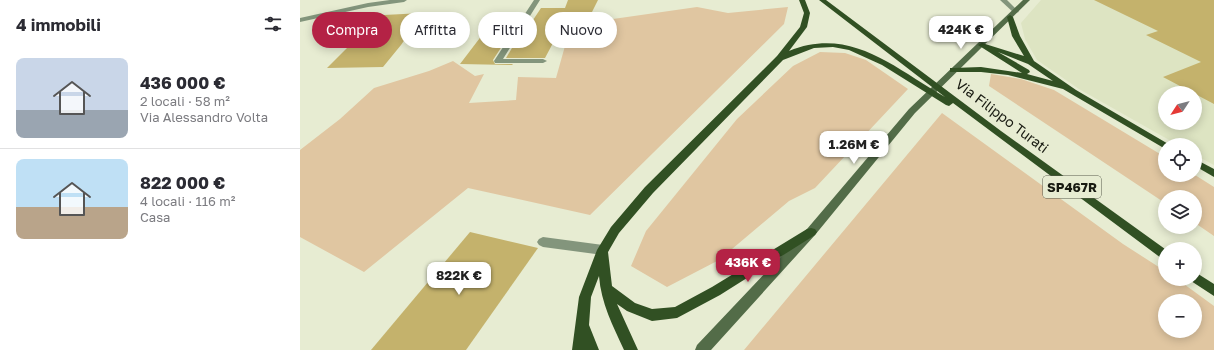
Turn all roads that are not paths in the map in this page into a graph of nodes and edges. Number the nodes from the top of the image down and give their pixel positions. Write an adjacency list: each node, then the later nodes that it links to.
1 (404, 0): 8 (street)
2 (537, 0): 11 (street)
3 (802, 0): 10 (main road)
4 (822, 0): 16 (main road, Via Filippo Turati / SP467R)
5 (1003, 0): 7 (street)
6 (1027, 0): 7 (main road)
7 (1013, 14): 9 (main road); 12 (main road)
8 (300, 20)
9 (982, 45): 12 (main road); 13 (main road); 14 (main road)
10 (780, 58): 16 (main road); 22 (main road)
11 (543, 61)
12 (1031, 62): 15 (main road)
13 (953, 70): 14 (main road); 20 (main road)
14 (1039, 79): 15 (main road)
15 (1073, 92): 17 (main road)
16 (979, 119): 23 (main road, Via Filippo Turati / SP467R)
17 (1158, 141)
18 (1202, 166): 19 (main road)
19 (1214, 173)
20 (811, 232): 25 (main road); 31 (main road)
21 (543, 242): 22 (street)
22 (603, 250): 25 (main road); 27 (main road)
23 (1158, 250)
24 (1202, 282): 26 (main road)
25 (606, 290): 30 (main road)
26 (1214, 291)
27 (583, 325): 28 (main road); 29 (main road)
28 (579, 350)
29 (592, 350)
30 (631, 350)
31 (702, 350)

